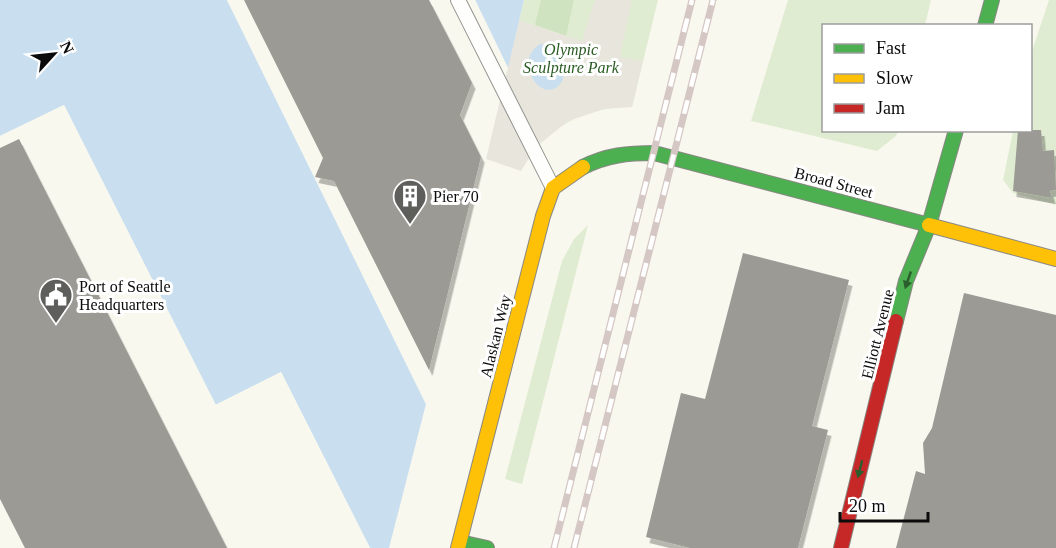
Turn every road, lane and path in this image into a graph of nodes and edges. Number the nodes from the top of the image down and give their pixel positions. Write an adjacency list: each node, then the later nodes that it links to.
1 (458, 0): 5 (lane)
2 (992, 0): 3 (main road)
3 (986, 24)
4 (955, 132): 6 (main road, Elliott Avenue)
5 (553, 188): 6 (main road, Broad Street); 8 (main road, Alaskan Way)
6 (930, 225): 7 (main road, Broad Street); 10 (main road, Elliott Avenue, one-way to 10)
7 (1056, 259)
8 (459, 545): 9 (main road)
9 (487, 548)
10 (841, 548)

